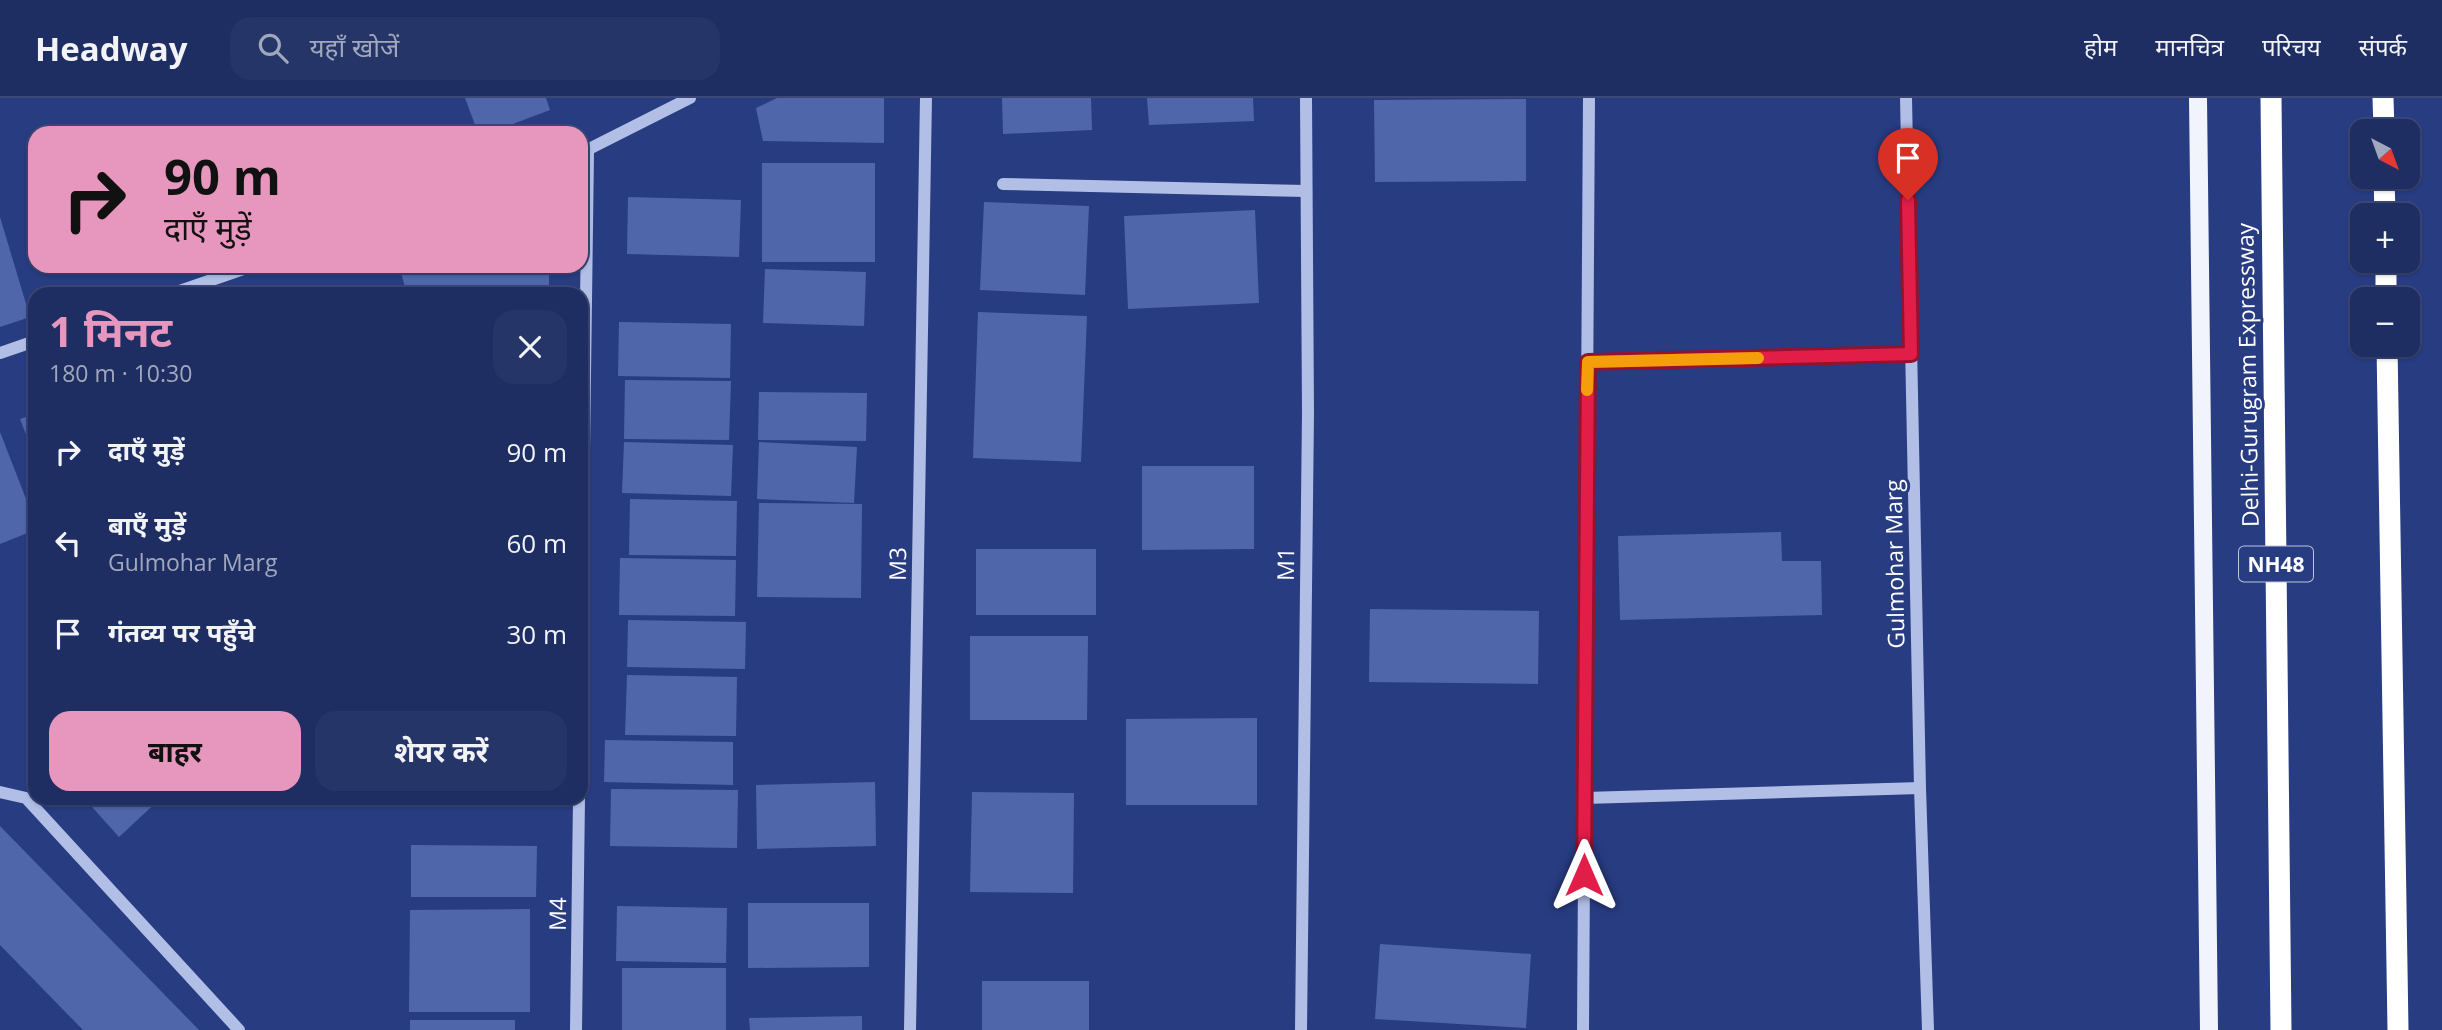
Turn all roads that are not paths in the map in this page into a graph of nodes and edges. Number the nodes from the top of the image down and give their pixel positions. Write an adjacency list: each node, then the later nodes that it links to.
1 (690, 98): 10 (street)
2 (926, 98): 28 (street, M3)
3 (1306, 98): 12 (street, M1)
4 (1589, 98): 19 (street)
5 (1906, 98): 17 (street, Gulmohar Marg)
6 (2198, 98): 32 (main road)
7 (2271, 98): 33 (highway, Delhi-Gurugram Expressway / NH48)
8 (2383, 98): 9 (highway)
9 (2384, 119)
10 (588, 150)
11 (1003, 184): 12 (street)
12 (1306, 191): 29 (street, M1)
13 (232, 273): 14 (street)
14 (191, 287)
15 (28, 343): 16 (street)
16 (0, 352)
17 (1911, 354): 19 (street); 20 (street, Gulmohar Marg)
18 (2387, 357): 34 (highway)
19 (1588, 362): 22 (street)
20 (1920, 788): 22 (street); 31 (street, Gulmohar Marg)
21 (0, 792): 23 (street)
22 (1585, 798): 30 (street)
23 (28, 800)
24 (32, 805): 26 (street)
25 (579, 805): 27 (street, M4)
26 (239, 1030)
27 (576, 1030)
28 (910, 1030)
29 (1301, 1030)
30 (1583, 1030)
31 (1928, 1030)
32 (2209, 1030)
33 (2281, 1030)
34 (2398, 1030)

